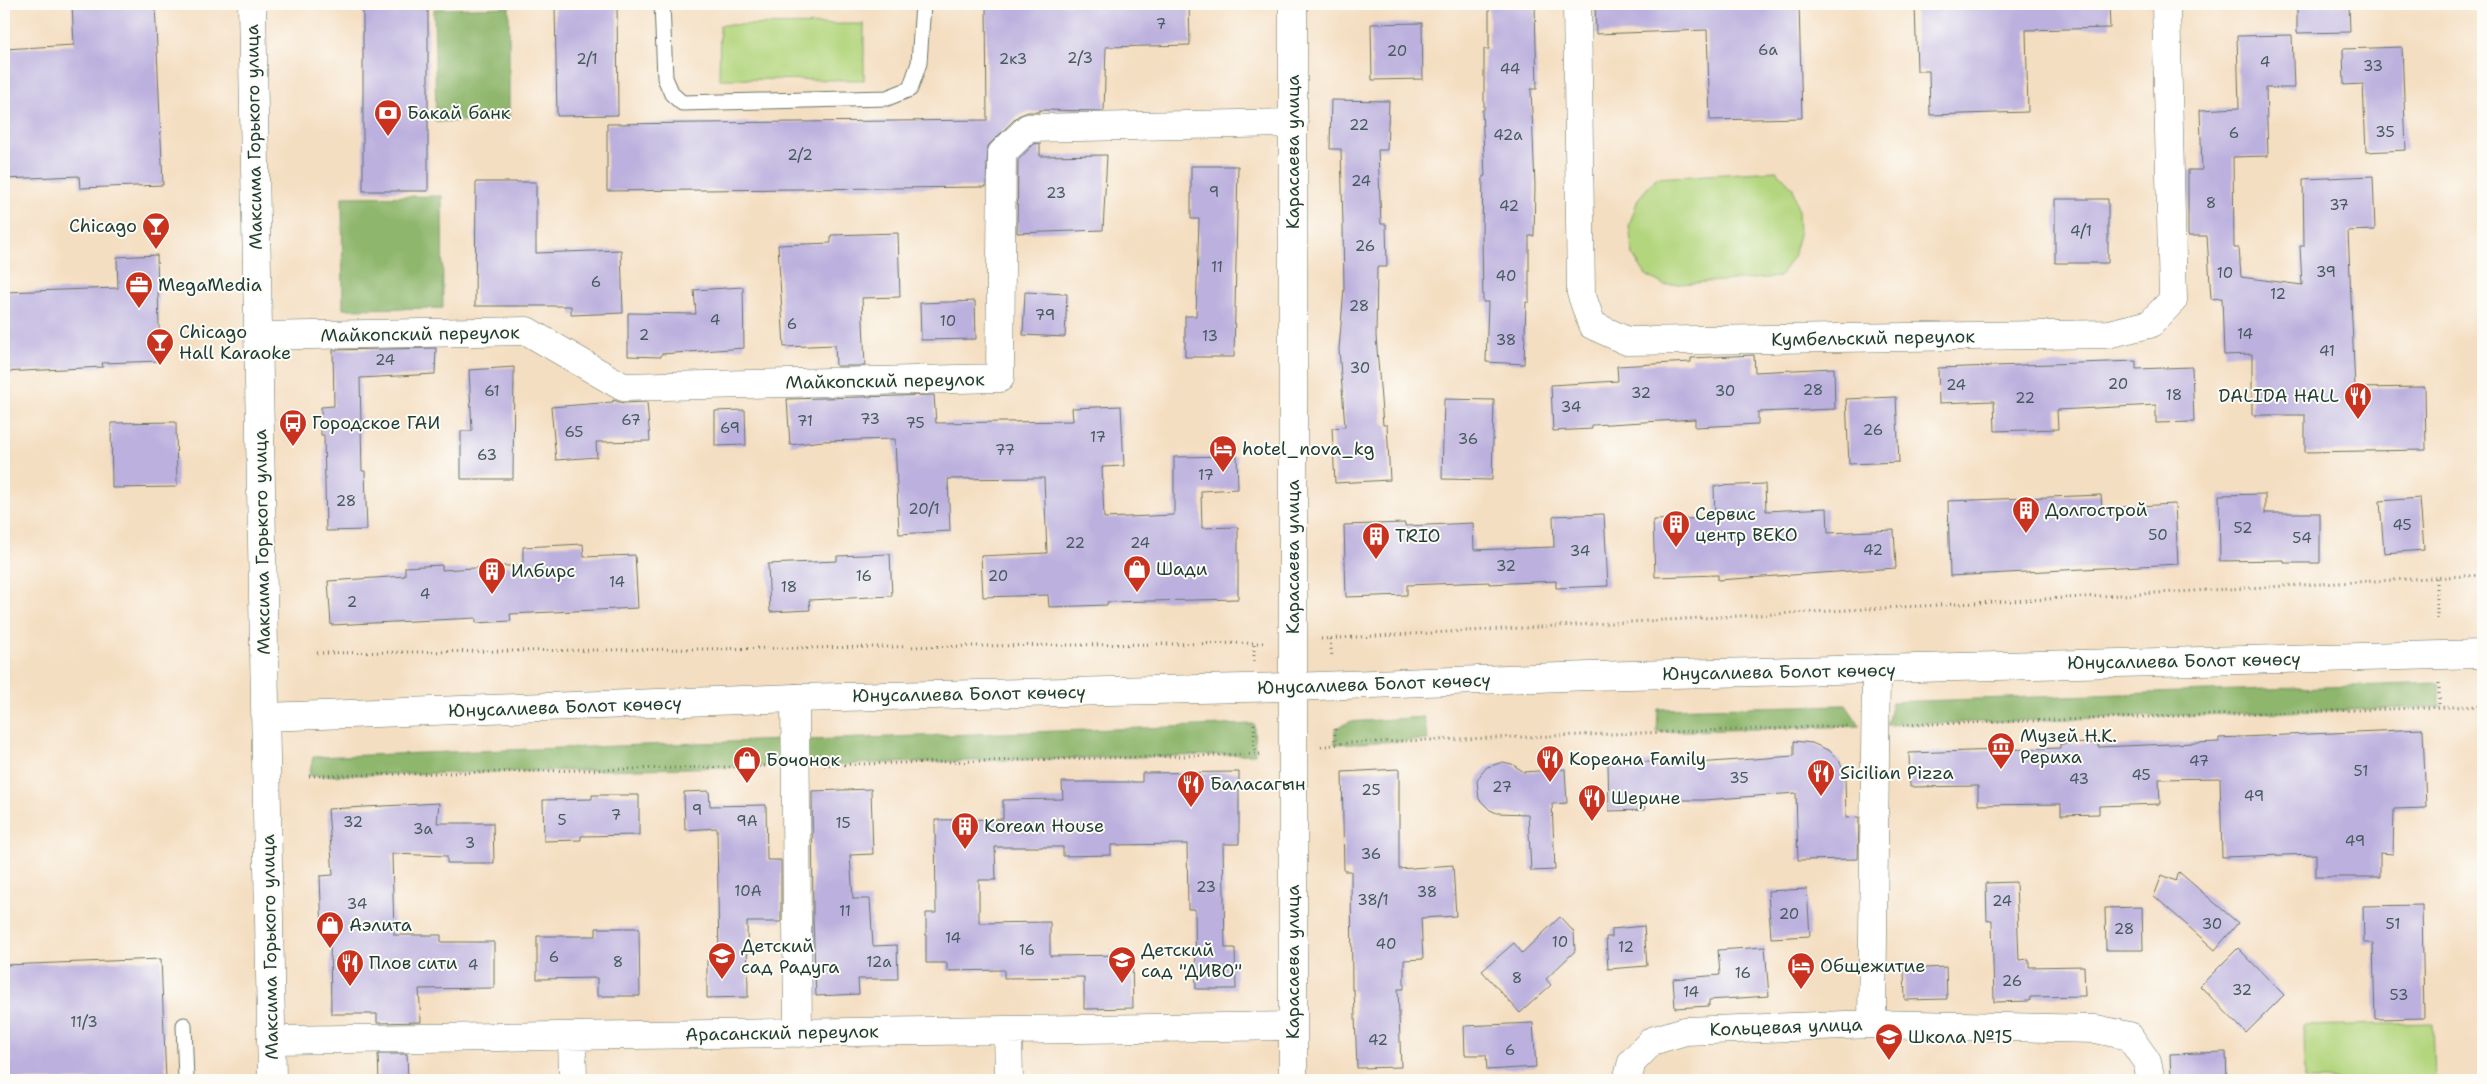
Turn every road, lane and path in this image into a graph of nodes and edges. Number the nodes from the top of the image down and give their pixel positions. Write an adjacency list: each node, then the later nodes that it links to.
1 (252, 4): 8 (street, Максима Горького улица)
2 (662, 4): 3 (lane)
3 (923, 4)
4 (1293, 4): 7 (street, Карасаева улица)
5 (1577, 4): 6 (street, Кумбельский переулок)
6 (2166, 4)
7 (1294, 123): 8 (street, Майкопский переулок); 22 (street, Карасаева улица)
8 (258, 336): 25 (street, Максима Горького улица)
9 (2483, 575): 10 (path)
10 (2437, 578): 11 (path); 12 (path)
11 (2438, 621)
12 (1330, 638): 13 (path); 18 (path)
13 (1314, 639)
14 (1254, 643): 15 (path); 16 (path); 19 (path)
15 (1263, 643)
16 (317, 653)
17 (2483, 654): 20 (street, Юнусалиева Болот көчөсү)
18 (1332, 660)
19 (1254, 662)
20 (1876, 669): 22 (street, Юнусалиева Болот көчөсү); 30 (street)
21 (2438, 683): 24 (path)
22 (1292, 687): 23 (street, Юнусалиева Болот көчөсү); 32 (street, Карасаева улица)
23 (795, 698): 25 (street, Юнусалиева Болот көчөсү); 34 (street)
24 (2481, 706)
25 (265, 717): 36 (street, Максима Горького улица)
26 (1254, 724): 29 (path)
27 (1335, 729): 28 (path)
28 (1336, 744)
29 (1255, 754)
30 (1872, 1024): 42 (street, Кольцевая улица); 43 (street, Кольцевая улица)
31 (184, 1025): 37 (lane)
32 (1293, 1026): 33 (street, Арасанский переулок); 41 (street, Карасаева улица)
33 (1008, 1030): 34 (street, Арасанский переулок); 40 (street)
34 (798, 1033): 35 (street, Арасанский переулок)
35 (572, 1036): 36 (street, Арасанский переулок); 39 (street)
36 (272, 1040): 38 (street, Максима Горького улица)
37 (186, 1080)
38 (272, 1080)
39 (573, 1080)
40 (1008, 1080)
41 (1293, 1080)
42 (1627, 1080)
43 (2151, 1080)

